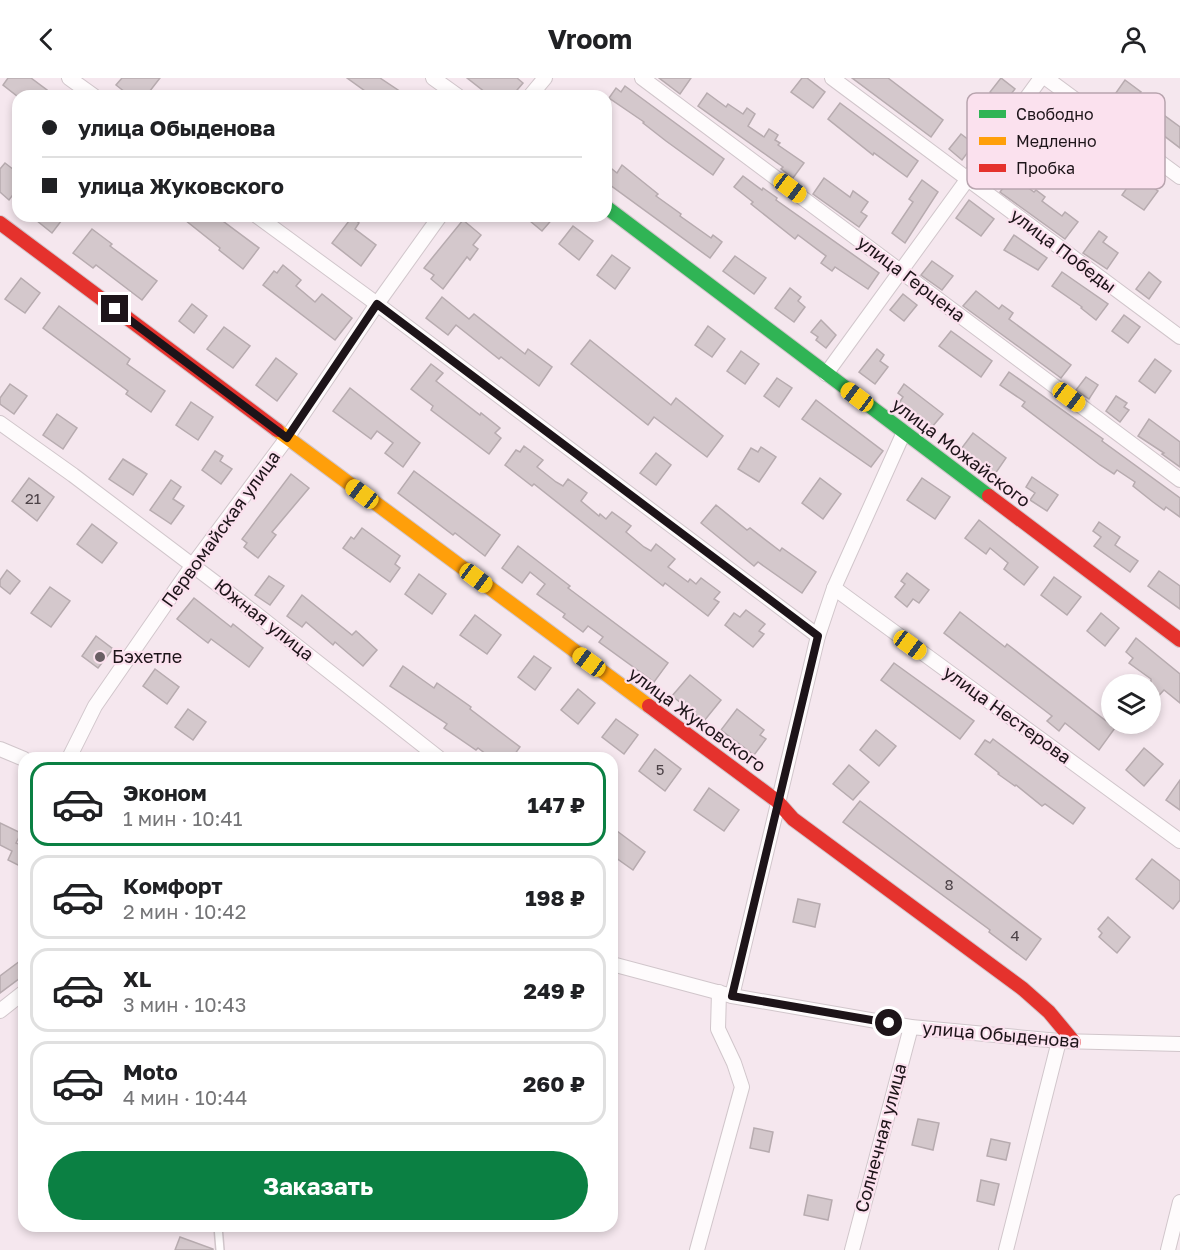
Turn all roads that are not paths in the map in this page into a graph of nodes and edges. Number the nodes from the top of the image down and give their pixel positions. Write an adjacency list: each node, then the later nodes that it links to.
1 (69, 78): 8 (street)
2 (434, 78): 9 (street)
3 (545, 78): 10 (street)
4 (642, 78): 21 (street, улица Герцена)
5 (832, 78): 15 (street, улица Победы)
6 (1041, 78): 11 (street)
7 (1046, 78): 12 (street)
8 (86, 90)
9 (450, 90)
10 (535, 90)
11 (1030, 93)
12 (1066, 93)
13 (1165, 166): 14 (street)
14 (1180, 177)
15 (966, 179): 21 (street)
16 (979, 189): 23 (street, улица Победы)
17 (612, 212): 24 (street, улица Можайского)
18 (265, 222): 22 (street)
19 (436, 222): 22 (street, Первомайская улица)
20 (0, 223): 27 (street, улица Жуковского)
21 (902, 271): 24 (street); 28 (street, улица Герцена)
22 (377, 304): 27 (street, Первомайская улица); 31 (street)
23 (1180, 338)
24 (826, 374): 26 (street, улица Можайского)
25 (0, 423): 29 (street, Южная улица)
26 (904, 432): 30 (street); 32 (street, улица Можайского)
27 (287, 438): 29 (street, Первомайская улица); 37 (street, улица Жуковского)
28 (1180, 480)
29 (192, 566): 34 (street, Первомайская улица); 35 (street, Южная улица)
30 (834, 588): 31 (street); 38 (street, улица Нестерова)
31 (818, 636): 37 (street)
32 (1180, 640)
33 (0, 748): 36 (street)
34 (72, 752)
35 (431, 752)
36 (18, 756)
37 (777, 801): 40 (street); 45 (street, улица Жуковского)
38 (1180, 841)
39 (618, 966): 40 (street, улица Обыденова)
40 (725, 994): 43 (street, улица Обыденова); 50 (street)
41 (18, 997): 42 (street)
42 (0, 1011)
43 (911, 1027): 44 (street, улица Обыденова); 51 (street, Солнечная улица)
44 (1059, 1041): 45 (street, улица Обыденова); 52 (street)
45 (1074, 1042): 46 (street, улица Обыденова)
46 (1180, 1044)
47 (1180, 1202): 53 (street)
48 (218, 1232): 49 (lane)
49 (220, 1250)
50 (697, 1250)
51 (852, 1250)
52 (1006, 1250)
53 (1168, 1250)

